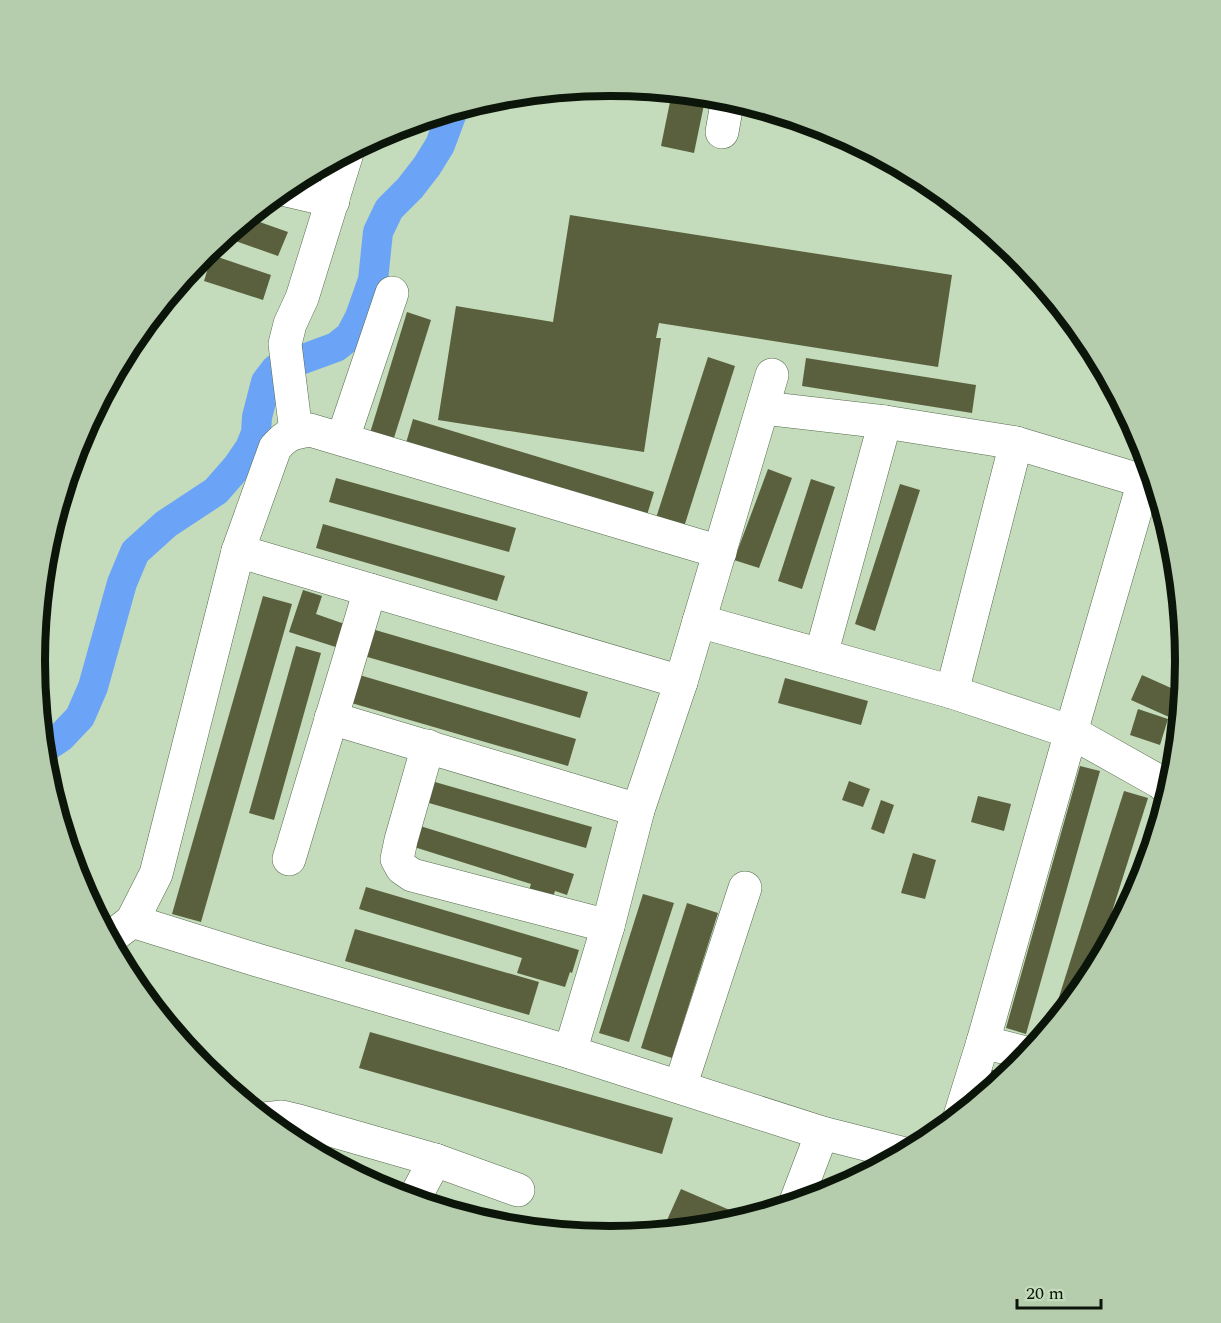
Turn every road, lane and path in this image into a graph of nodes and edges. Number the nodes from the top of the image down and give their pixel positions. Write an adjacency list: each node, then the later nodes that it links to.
1 (726, 108): 2 (street)
2 (722, 132)
3 (343, 163): 5 (street)
4 (295, 192): 5 (street)
5 (333, 201): 10 (street)
6 (392, 293): 11 (street)
7 (772, 375): 8 (street)
8 (763, 408): 9 (street); 16 (street)
9 (885, 422): 12 (street); 19 (street)
10 (296, 432): 11 (street); 15 (street)
11 (343, 438): 16 (street)
12 (1016, 443): 13 (street); 21 (street)
13 (1147, 482)
14 (1148, 488): 23 (street)
15 (238, 551): 17 (street); 30 (street)
16 (720, 552): 18 (street)
17 (370, 590): 20 (street); 22 (street)
18 (699, 621): 19 (street); 20 (street)
19 (821, 655): 21 (street)
20 (681, 682): 26 (street)
21 (952, 692): 23 (street)
22 (331, 718): 24 (street); 27 (street)
23 (1071, 732): 25 (street); 31 (street)
24 (428, 746): 26 (street); 29 (street)
25 (1162, 784)
26 (638, 810): 29 (street)
27 (289, 859)
28 (745, 888): 34 (street)
29 (608, 926): 33 (street)
30 (120, 930): 33 (street)
31 (984, 1042): 32 (street); 35 (street)
32 (1019, 1051)
33 (570, 1052): 34 (street)
34 (681, 1088): 37 (street)
35 (964, 1102)
36 (276, 1118): 39 (street)
37 (822, 1133): 38 (street); 42 (street)
38 (893, 1151)
39 (435, 1160): 40 (street); 41 (street)
40 (518, 1190)
41 (417, 1193)
42 (799, 1195)

